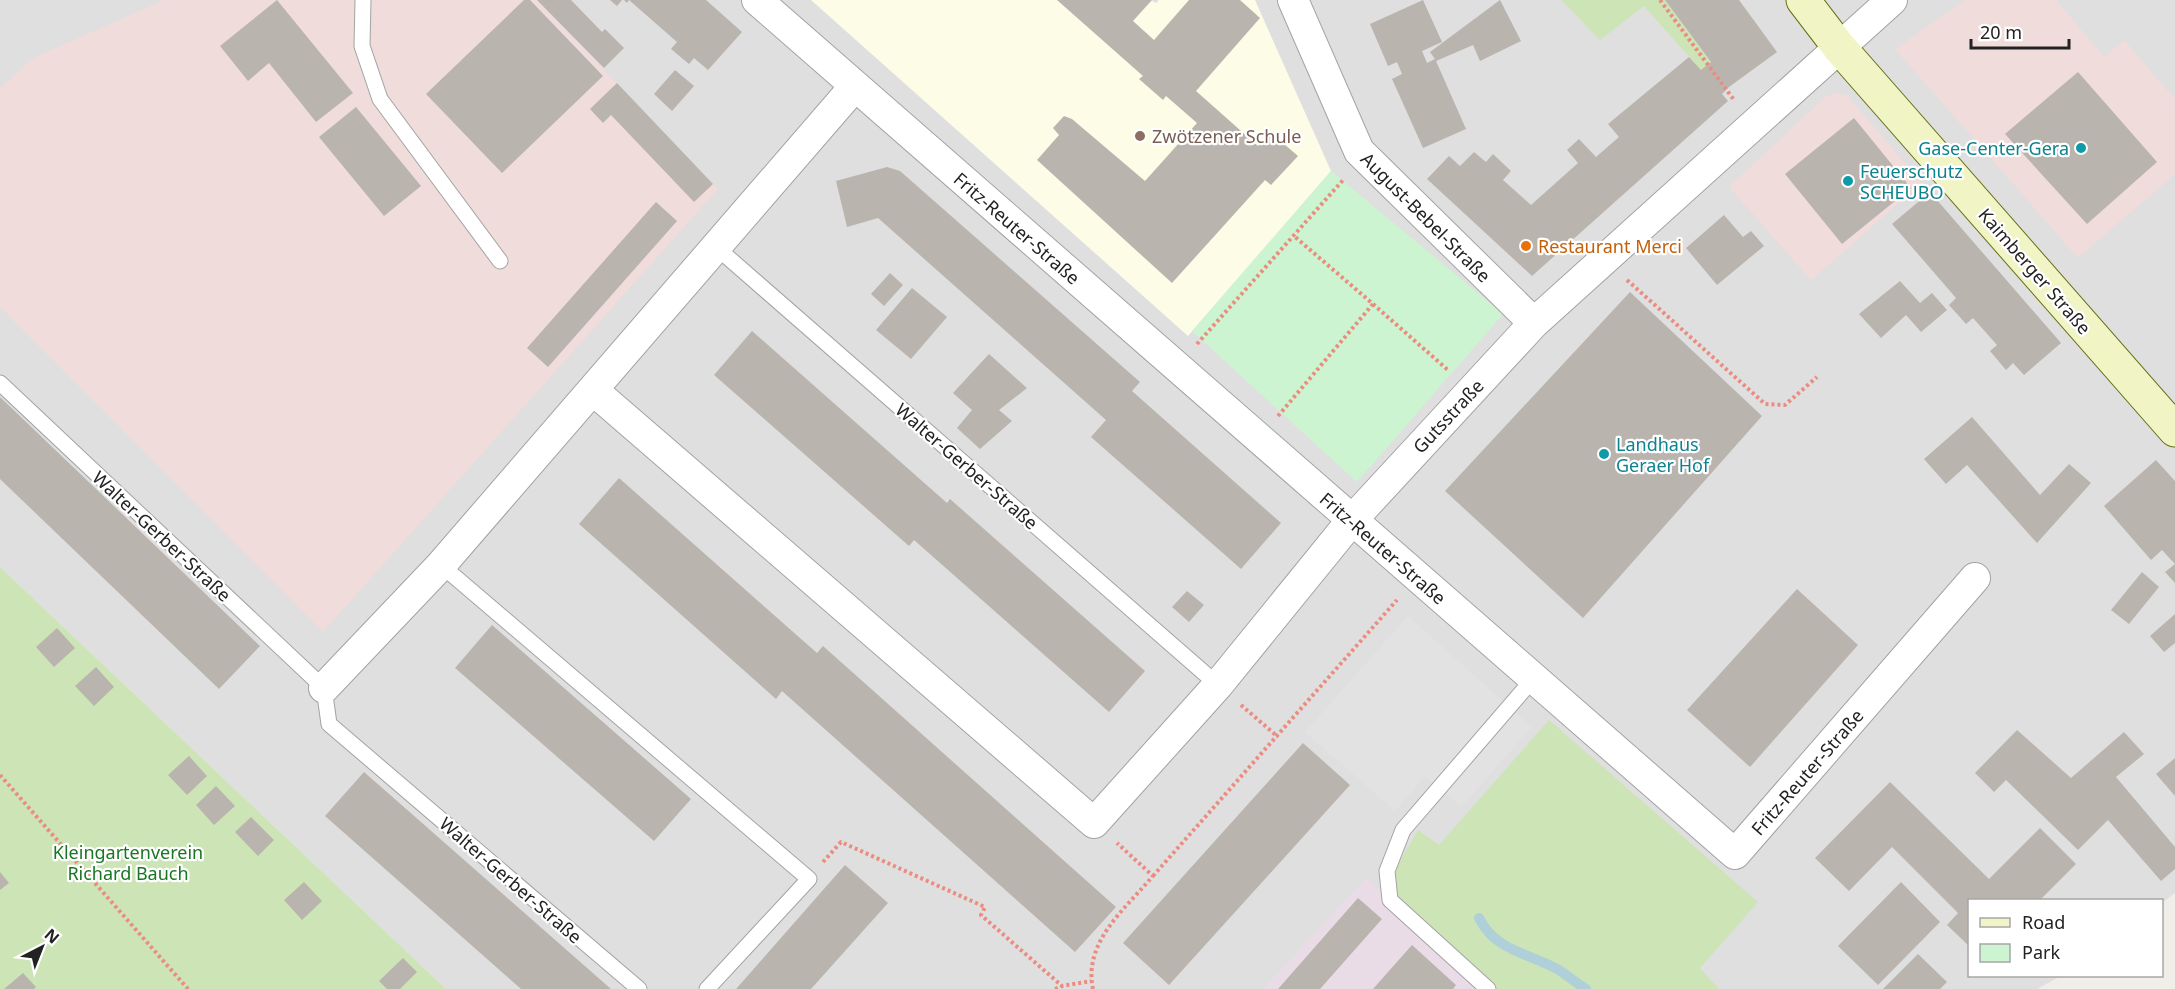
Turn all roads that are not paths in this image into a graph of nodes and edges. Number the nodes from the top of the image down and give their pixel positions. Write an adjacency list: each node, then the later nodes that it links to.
1 (363, 0): 9 (lane)
2 (757, 0): 7 (street, Fritz-Reuter-Straße)
3 (1293, 0): 10 (street, August-Bebel-Straße)
4 (1803, 0): 6 (main road, Kaimberger Straße)
5 (1892, 0): 6 (street, Gutsstraße)
6 (1839, 47): 10 (street, Gutsstraße); 13 (main road, Kaimberger Straße)
7 (855, 86): 8 (street); 14 (street, Fritz-Reuter-Straße)
8 (716, 247): 12 (street); 18 (lane, Walter-Gerber-Straße)
9 (500, 261)
10 (1534, 323): 14 (street, Gutsstraße)
11 (0, 383): 19 (lane, Walter-Gerber-Straße)
12 (594, 391): 15 (street); 18 (street, Gutsstraße)
13 (2175, 430)
14 (1352, 520): 17 (street, Fritz-Reuter-Straße); 18 (street, Gutsstraße)
15 (441, 565): 19 (street); 21 (lane)
16 (1975, 578): 17 (street, Fritz-Reuter-Straße)
17 (1534, 678): 22 (lane)
18 (1218, 685)
19 (324, 688): 20 (lane, Walter-Gerber-Straße)
20 (639, 989)
21 (706, 989)
22 (1488, 989)

